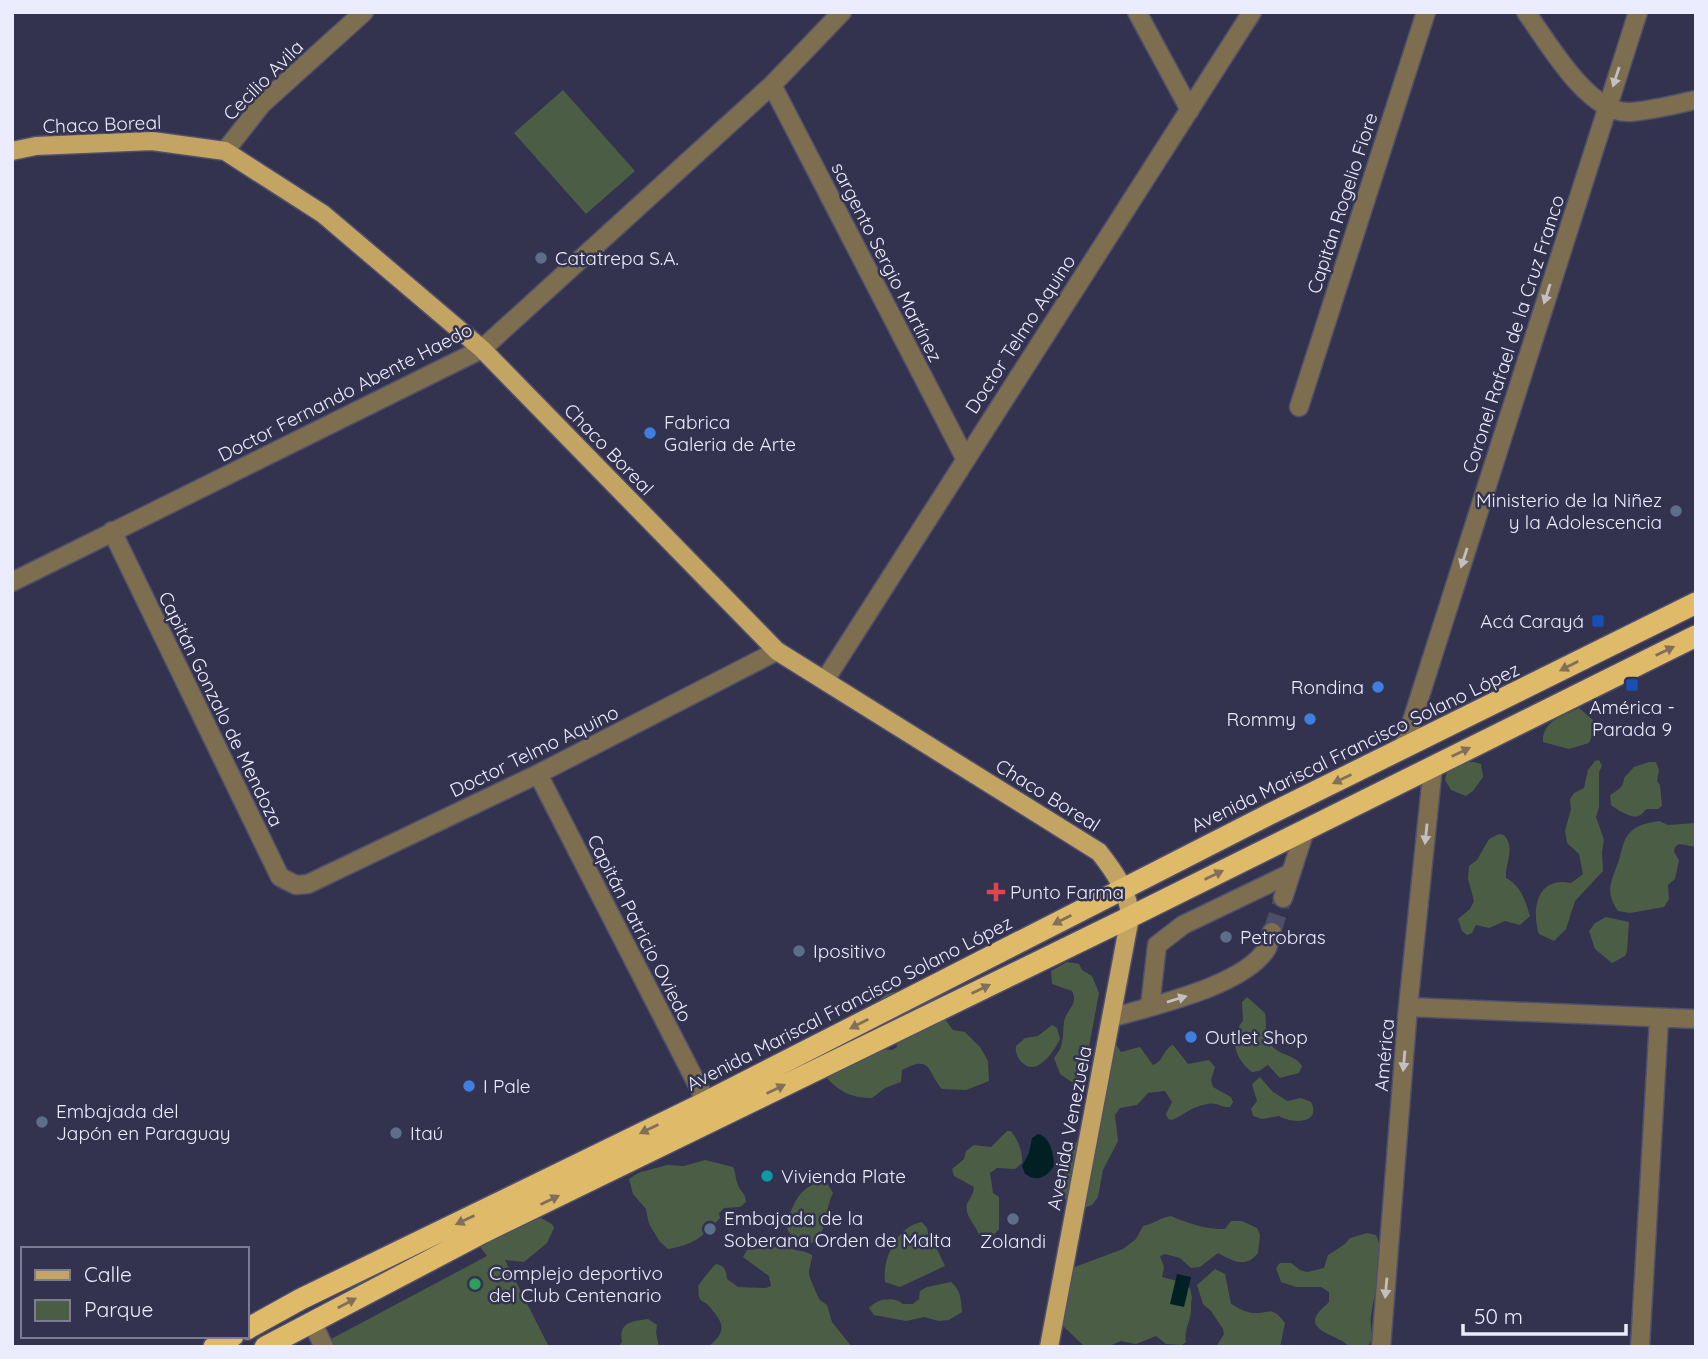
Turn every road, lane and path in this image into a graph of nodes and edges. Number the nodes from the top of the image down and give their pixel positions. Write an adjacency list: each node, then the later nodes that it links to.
1 (364, 12): 13 (street, Cecilio Avila)
2 (842, 12): 8 (street, Doctor Fernando Abente Haedo)
3 (1138, 12): 11 (street)
4 (1252, 12): 11 (street, Doctor Telmo Aquino)
5 (1426, 12): 15 (street, Capitán Rogelio Fiore)
6 (1526, 12): 10 (street)
7 (1638, 12): 10 (street, Coronel Rafael de la Cruz Franco, one-way to 10)
8 (772, 85): 14 (street, Doctor Fernando Abente Haedo); 16 (street, sargento Sergio Martínez)
9 (1696, 100): 10 (street)
10 (1607, 106): 23 (street, Coronel Rafael de la Cruz Franco, one-way to 23)
11 (1190, 110): 16 (street, Doctor Telmo Aquino)
12 (12, 151): 13 (main road, Chaco Boreal)
13 (225, 151): 14 (main road, Chaco Boreal)
14 (482, 349): 17 (street, Doctor Fernando Abente Haedo); 21 (main road, Chaco Boreal)
15 (1299, 407)
16 (965, 458): 22 (street, Doctor Telmo Aquino)
17 (112, 531): 18 (street, Doctor Fernando Abente Haedo); 28 (street, Capitán Gonzalo de Mendoza)
18 (12, 582)
19 (1696, 603): 23 (highway, Avenida Mariscal Francisco Solano López, one-way to 23)
20 (1696, 636): 24 (highway, Avenida Mariscal Francisco Solano López, one-way to 20)
21 (777, 651): 22 (main road, Chaco Boreal); 25 (street, Doctor Telmo Aquino)
22 (825, 680): 31 (main road, Chaco Boreal)
23 (1404, 749): 31 (highway, Avenida Mariscal Francisco Solano López, one-way to 31)
24 (1433, 766): 26 (highway, Avenida Mariscal Francisco Solano López); 35 (street, América, one-way to 35)
25 (538, 774): 28 (street, Doctor Telmo Aquino); 39 (street, Capitán Patricio Oviedo)
26 (1305, 830): 27 (street); 29 (highway, Avenida Mariscal Francisco Solano López, one-way to 26)
27 (1291, 873): 30 (street); 32 (street)
28 (308, 884)
29 (1174, 895): 31 (highway, Avenida Mariscal Francisco Solano López); 32 (street)
30 (1283, 898)
31 (1128, 903): 36 (main road, Avenida Venezuela); 39 (highway, Avenida Mariscal Francisco Solano López)
32 (1183, 925): 34 (street)
33 (1272, 932): 34 (street, one-way to 33)
34 (1150, 1006): 36 (street)
35 (1408, 1007): 37 (street); 47 (street, América, one-way to 47)
36 (1111, 1018): 46 (main road, Avenida Venezuela)
37 (1660, 1019): 38 (street); 48 (street)
38 (1696, 1019)
39 (710, 1110): 40 (highway, Avenida Mariscal Francisco Solano López, one-way to 39); 41 (highway, Avenida Mariscal Francisco Solano López, one-way to 41)
40 (312, 1322): 44 (highway, Avenida Mariscal Francisco Solano López); 45 (street)
41 (248, 1328)
42 (230, 1338): 43 (highway)
43 (214, 1347)
44 (265, 1347)
45 (324, 1347)
46 (1049, 1347)
47 (1381, 1347)
48 (1640, 1347)

